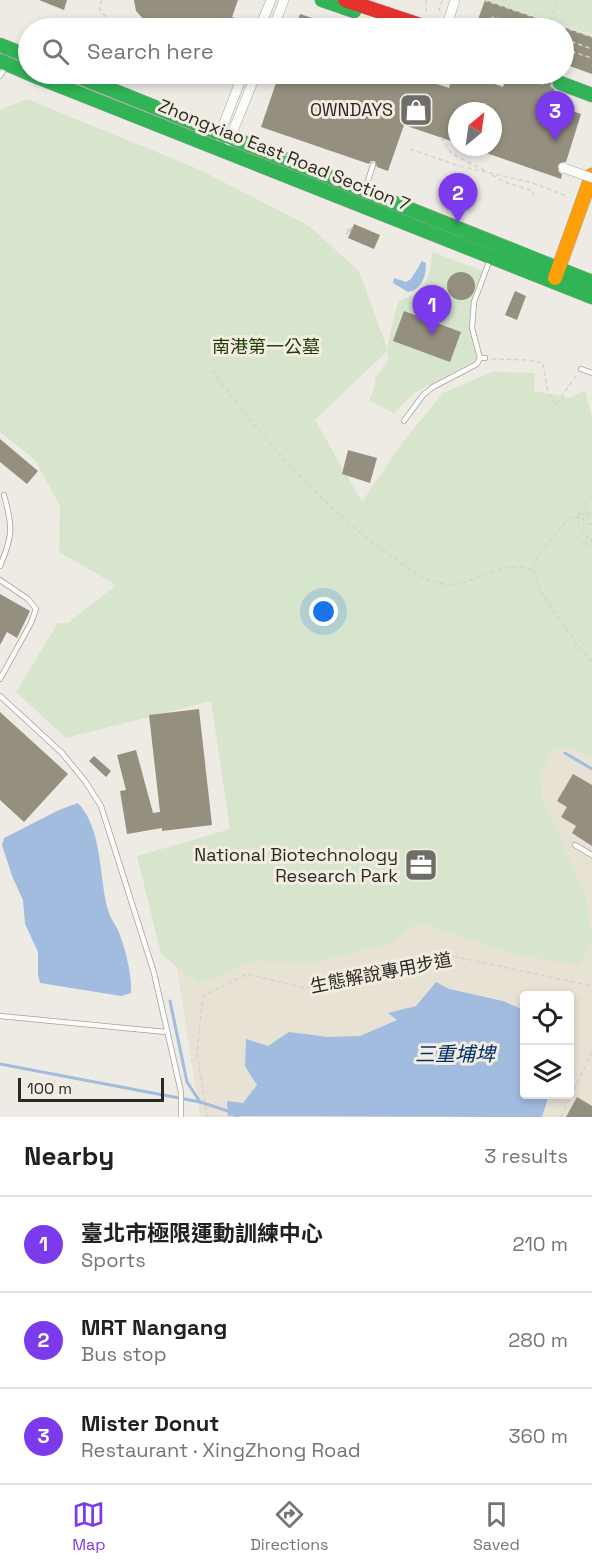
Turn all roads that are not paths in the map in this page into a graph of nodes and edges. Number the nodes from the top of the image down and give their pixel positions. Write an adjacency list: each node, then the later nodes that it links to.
1 (271, 0): 6 (street)
2 (284, 0): 7 (street)
3 (322, 0): 8 (main road)
4 (345, 0): 9 (main road)
5 (455, 0): 10 (street)
6 (264, 18)
7 (277, 18)
8 (374, 18)
9 (413, 18)
10 (449, 18)
11 (6, 47): 12 (lane)
12 (2, 67): 13 (main road, Zhongxiao East Road Section 7)
13 (18, 71)
14 (574, 82): 20 (main road)
15 (56, 84): 23 (main road, Zhongxiao East Road Section 7)
16 (97, 84): 22 (main road, Zhongxiao East Road Section 7)
17 (240, 84): 22 (street)
18 (251, 84): 22 (street)
19 (571, 84): 21 (main road)
20 (592, 86)
21 (592, 95)
22 (225, 135): 23 (street); 27 (main road, Zhongxiao East Road Section 7)
23 (219, 149): 28 (main road, Zhongxiao East Road Section 7)
24 (373, 165): 27 (lane)
25 (564, 168): 26 (street, bridge)
26 (592, 177): 29 (main road)
27 (364, 192): 29 (main road, Zhongxiao East Road Section 7)
28 (490, 256): 29 (main road, Zhongxiao East Road Section 7); 34 (lane)
29 (556, 275): 30 (main road, Zhongxiao East Road Section 7); 31 (main road, Zhongxiao East Road Section 7)
30 (592, 282)
31 (592, 297)
32 (581, 369): 33 (lane)
33 (592, 373)
34 (404, 421)
35 (4, 495): 36 (lane)
36 (0, 566)
37 (0, 580): 38 (lane)
38 (0, 679)
39 (0, 696): 43 (lane)
40 (575, 845): 41 (lane)
41 (592, 855)
42 (0, 1016): 43 (lane)
43 (166, 1032): 44 (lane)
44 (181, 1117)

